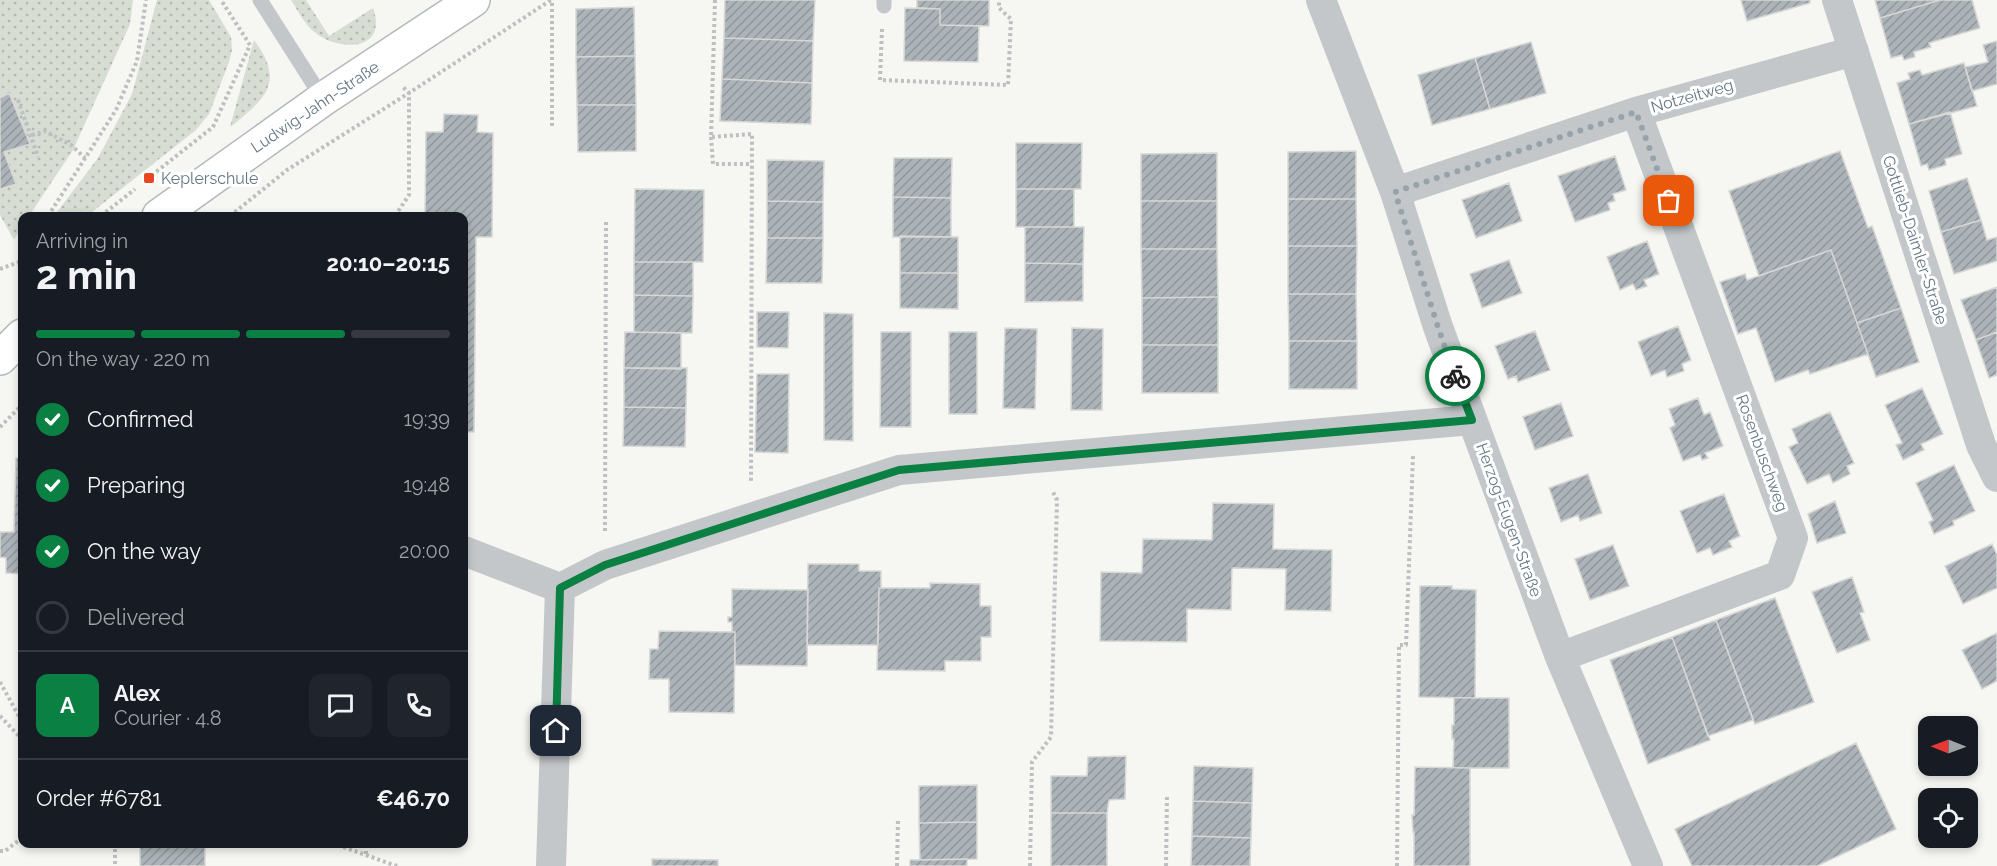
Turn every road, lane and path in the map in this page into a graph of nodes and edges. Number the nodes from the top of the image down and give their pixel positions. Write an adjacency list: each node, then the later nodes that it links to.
1 (146, 0): 21 (path)
2 (221, 0): 25 (path)
3 (260, 0): 14 (lane)
4 (473, 0): 12 (street, Ludwig-Jahn-Straße)
5 (551, 0): 13 (path); 17 (path)
6 (715, 0): 19 (path)
7 (999, 0): 10 (path)
8 (1321, 0): 23 (street, Herzog-Eugen-Straße)
9 (1837, 0): 11 (street, Gottlieb-Daimler-Straße)
10 (884, 3)
11 (1854, 51): 16 (street, Notzeitweg); 39 (street, Gottlieb-Daimler-Straße)
12 (380, 62): 13 (path); 14 (street, Ludwig-Jahn-Straße)
13 (409, 93): 27 (path); 28 (path)
14 (323, 99): 26 (street, Ludwig-Jahn-Straße)
15 (18, 100): 18 (path)
16 (1636, 112): 23 (street, Notzeitweg); 44 (street, Rosenbuschweg)
17 (552, 126)
18 (32, 135): 20 (path); 21 (path)
19 (711, 137): 22 (path); 22 (path)
20 (38, 157)
21 (85, 158): 24 (path)
22 (752, 164): 40 (path)
23 (1395, 192): 35 (street, Herzog-Eugen-Straße)
24 (51, 212)
25 (106, 212)
26 (165, 212)
27 (235, 212)
28 (398, 212)
29 (606, 220): 42 (path)
30 (18, 264): 31 (path)
31 (0, 269)
32 (18, 340): 33 (street)
33 (0, 358)
34 (18, 409): 37 (path)
35 (1472, 420): 36 (street); 44 (street, Herzog-Eugen-Straße)
36 (1414, 425): 38 (street); 63 (path)
37 (0, 427)
38 (1038, 457): 40 (street); 61 (path)
39 (1997, 477)
40 (750, 517): 42 (street)
41 (468, 553): 43 (street)
42 (605, 565): 43 (street)
43 (560, 588): 59 (street)
44 (1560, 657): 64 (street, Herzog-Eugen-Straße)
45 (0, 682): 46 (path)
46 (18, 715)
47 (0, 716): 48 (path)
48 (18, 735)
49 (1167, 795): 62 (path)
50 (898, 818): 60 (path)
51 (18, 841): 55 (path)
52 (115, 848): 57 (path)
53 (347, 848): 56 (path)
54 (366, 848): 56 (path)
55 (0, 851)
56 (366, 854): 58 (path)
57 (116, 866)
58 (397, 866)
59 (551, 866)
60 (897, 866)
61 (1030, 866)
62 (1166, 866)
63 (1397, 866)
64 (1648, 866)

